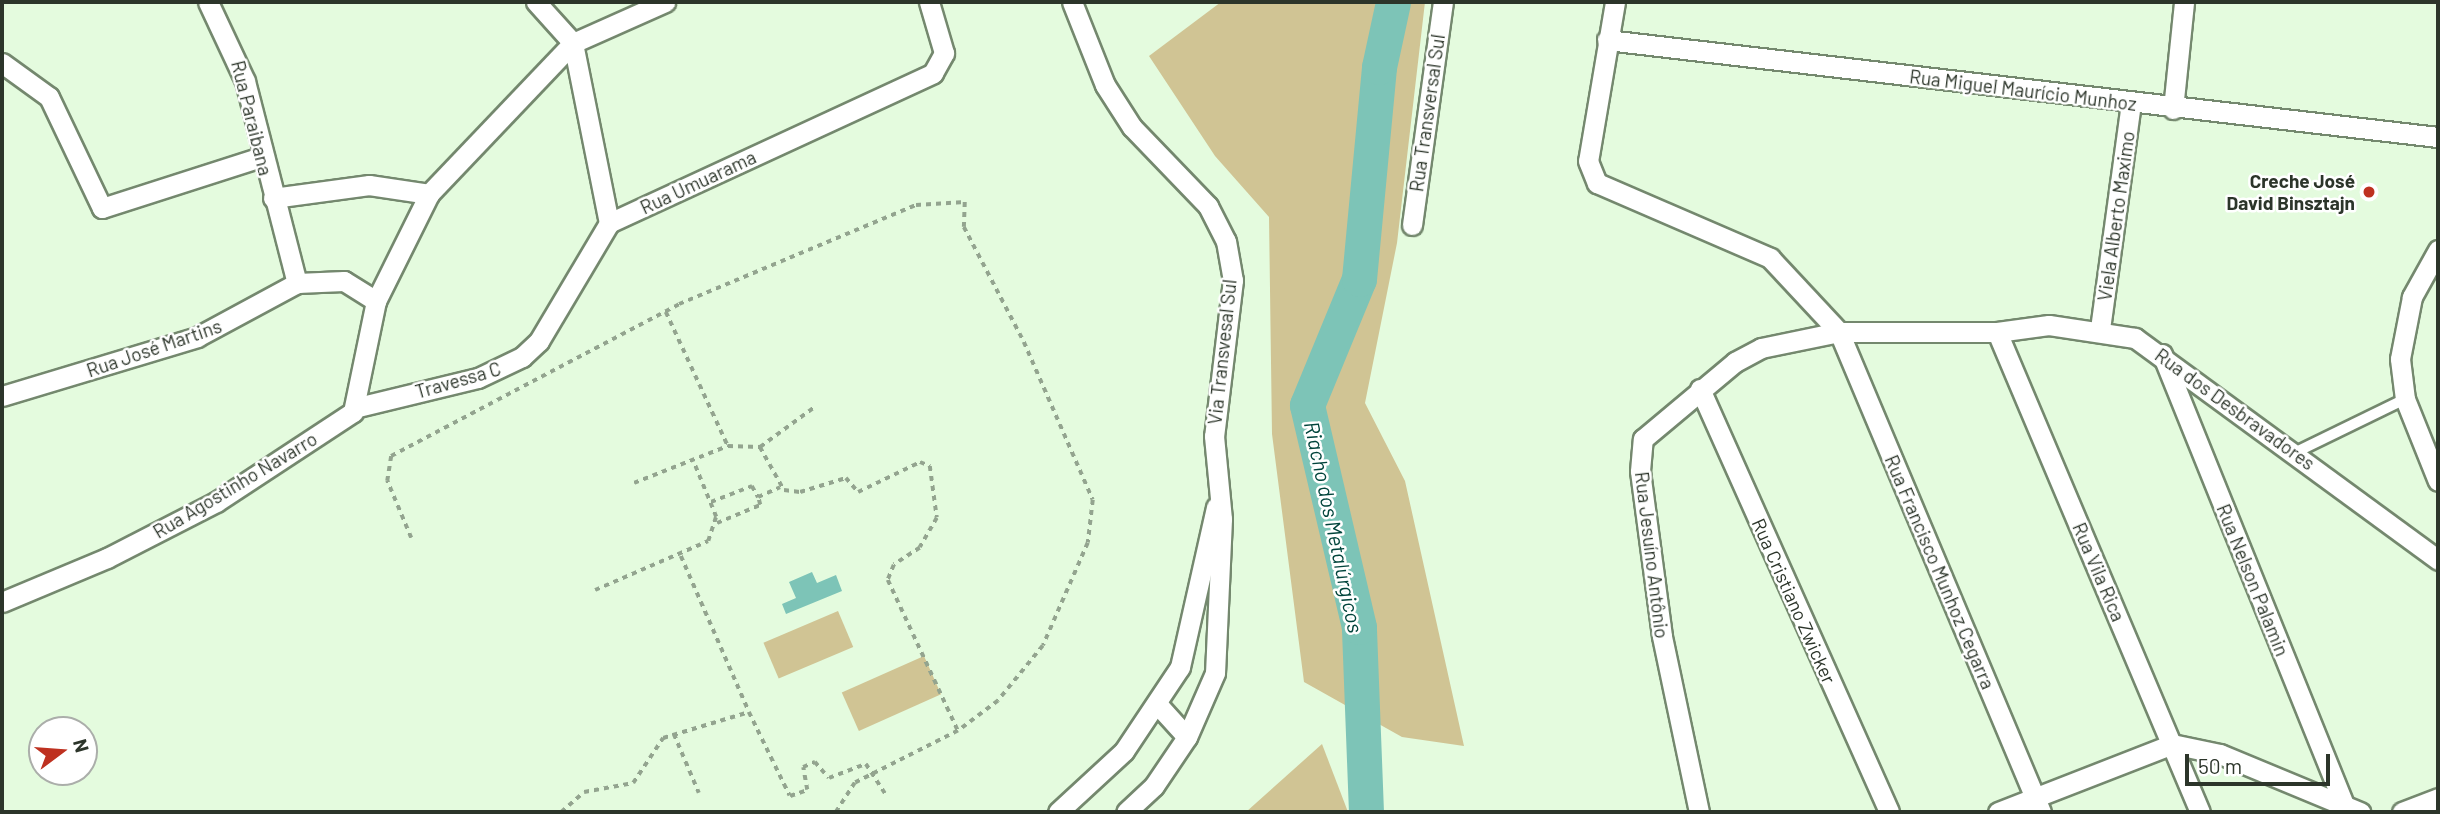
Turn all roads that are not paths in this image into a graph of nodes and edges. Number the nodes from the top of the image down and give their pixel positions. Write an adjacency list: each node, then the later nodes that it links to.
1 (208, 2): 15 (street, Rua Paraibana)
2 (536, 2): 10 (street)
3 (665, 2): 10 (street)
4 (929, 2): 18 (street, Rua Umuarama)
5 (1072, 2): 33 (street, Via Transvesal Sul)
6 (1443, 2): 19 (street, Rua Transversal Sul)
7 (1615, 2): 9 (street)
8 (2184, 2): 13 (street)
9 (1607, 40): 12 (street, Rua Miguel Maurício Munhoz); 24 (street)
10 (573, 43): 16 (street); 18 (street)
11 (2, 63): 15 (street)
12 (2131, 103): 13 (street, Rua Miguel Maurício Munhoz); 23 (street, Viela Alberto Maximo)
13 (2173, 109): 14 (street, Rua Miguel Maurício Munhoz)
14 (2438, 137)
15 (261, 157): 17 (street, Rua Paraibana)
16 (429, 194): 17 (street, Rua Paraibana); 22 (street)
17 (273, 198): 21 (street, Rua Paraibana)
18 (609, 223): 30 (street, Travessa C)
19 (1412, 226)
20 (2438, 250): 29 (street)
21 (297, 283): 22 (street, Rua José Martins); 28 (street, Rua José Martins)
22 (376, 301): 30 (street)
23 (2100, 329): 25 (street, Rua dos Desbravadores); 26 (street, Rua dos Desbravadores)
24 (1839, 332): 25 (street, Rua dos Desbravadores); 27 (street, Rua Jesuíno Antônio); 40 (street, Rua Francisco Munhoz Cegarra)
25 (1997, 332): 38 (street, Rua Vila Rica)
26 (2162, 353): 31 (street, Rua dos Desbravadores); 41 (street, Rua Nelson Palamin)
27 (1700, 389): 44 (street, Rua Jesuíno Antônio); 45 (street, Rua Cristiano Zwicker)
28 (2, 396)
29 (2404, 399): 31 (lane); 32 (street)
30 (358, 407): 35 (street, Rua Agostinho Navarro)
31 (2294, 453): 34 (street, Rua dos Desbravadores)
32 (2438, 481)
33 (1219, 499): 36 (street, Via Transvesal Sul); 37 (street, Via Transvesal Sul)
34 (2438, 560)
35 (2, 602)
36 (1158, 705): 37 (street); 42 (street, Via Transvesal Sul)
37 (1187, 737): 43 (street, Via Transvesal Sul)
38 (2172, 744): 40 (street); 41 (street); 47 (street, Rua Vila Rica)
39 (2438, 798): 48 (street)
40 (2039, 805): 46 (street)
41 (2353, 809)
42 (1058, 812)
43 (1126, 812)
44 (1699, 812)
45 (1889, 812)
46 (1998, 812)
47 (2200, 812)
48 (2402, 812)

